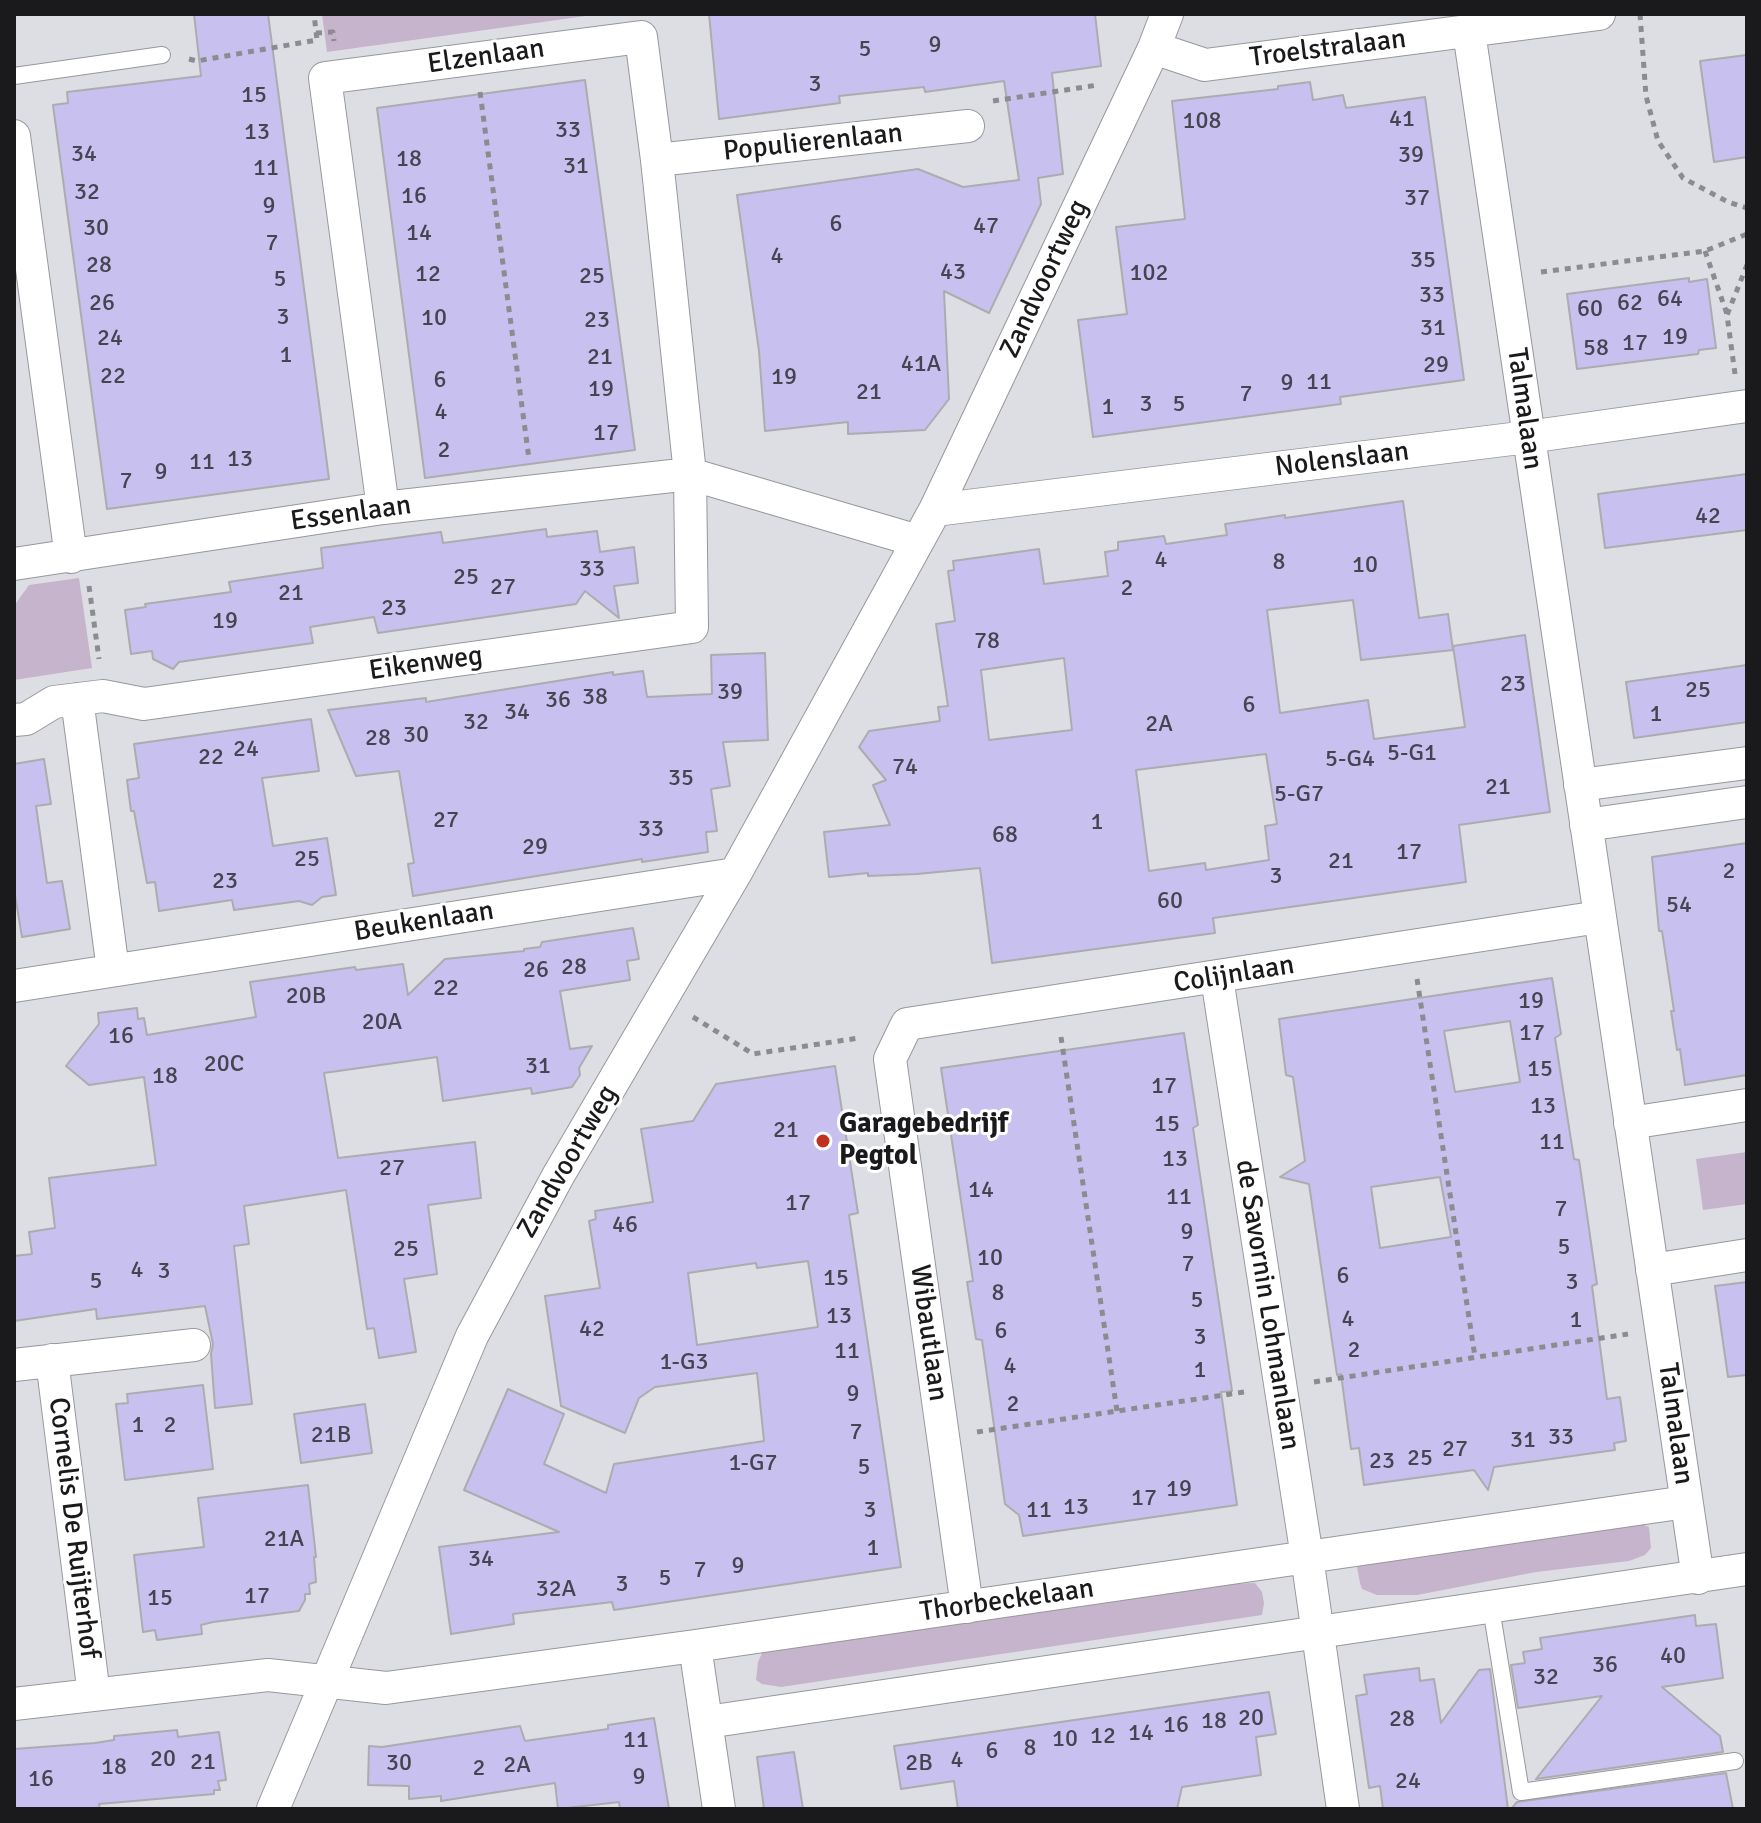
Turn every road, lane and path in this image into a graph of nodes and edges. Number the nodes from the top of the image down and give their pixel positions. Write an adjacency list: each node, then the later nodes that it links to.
1 (314, 14): 7 (path)
2 (1167, 14): 6 (street, Zandvoortweg)
3 (1599, 14): 5 (street, Troelstralaan)
4 (1640, 14): 14 (path)
5 (1469, 32): 6 (street, Troelstralaan); 18 (street, Talmalaan)
6 (1154, 48): 10 (street, Zandvoortweg)
7 (162, 55): 9 (lane)
8 (476, 58): 13 (street, Elzenlaan); 23 (path); 24 (street, Elzenlaan)
9 (14, 76)
10 (1133, 92): 11 (path); 25 (street, Zandvoortweg)
11 (968, 126): 13 (street, Populierenlaan)
12 (14, 136): 27 (street)
13 (657, 160): 22 (street, Elzenlaan)
14 (1747, 208)
15 (1747, 234): 16 (path)
16 (1705, 251): 18 (path); 19 (path)
17 (1747, 265): 19 (path)
18 (1505, 277): 21 (street, Talmalaan)
19 (1727, 315): 20 (path)
20 (1743, 406): 21 (street, Nolenslaan)
21 (1528, 437): 25 (street, Nolenslaan); 32 (street, Talmalaan)
22 (690, 474): 23 (street, Essenlaan); 26 (street); 29 (street, Eikenweg)
23 (533, 491): 24 (street, Essenlaan)
24 (383, 508): 27 (street, Essenlaan)
25 (935, 510): 26 (street, Zandvoortweg)
26 (918, 541): 35 (street, Zandvoortweg)
27 (78, 556): 28 (street, Essenlaan); 29 (path)
28 (14, 564)
29 (90, 698): 30 (street, Eikenweg); 38 (street)
30 (14, 720)
31 (1747, 763): 32 (street)
32 (1580, 785): 34 (street, Talmalaan)
33 (1747, 802): 34 (street)
34 (1586, 825): 36 (street, Talmalaan)
35 (735, 874): 38 (street, Beukenlaan); 41 (street, Zandvoortweg)
36 (1599, 917): 37 (street, Colijnlaan); 45 (street, Talmalaan)
37 (1412, 947): 39 (street, Colijnlaan); 49 (path)
38 (113, 970): 40 (street, Beukenlaan)
39 (1217, 978): 42 (street, Colijnlaan); 54 (street, de Savornin Lohmanlaan)
40 (14, 986)
41 (662, 999): 43 (path); 61 (street, Zandvoortweg)
42 (1055, 1002): 43 (street, Colijnlaan); 52 (path)
43 (897, 1045): 57 (street, Wibautlaan)
44 (1747, 1105): 45 (street)
45 (1630, 1123): 47 (street, Talmalaan)
46 (1747, 1255): 47 (street)
47 (1652, 1270): 53 (street, Talmalaan)
48 (194, 1345): 50 (street, Cornelis De Ruijterhof)
49 (1475, 1357)
50 (52, 1360): 51 (street, Cornelis De Ruijterhof); 62 (street, Cornelis De Ruijterhof)
51 (14, 1365)
52 (1117, 1411)
53 (1686, 1502): 54 (street, Thorbeckelaan); 56 (street, Talmalaan)
54 (1307, 1557): 57 (street, Thorbeckelaan); 59 (street, de Savornin Lohmanlaan)
55 (1747, 1569): 56 (street)
56 (1698, 1578): 58 (street)
57 (967, 1607): 60 (street, Thorbeckelaan)
58 (1491, 1608): 59 (street); 65 (lane)
59 (1316, 1633): 64 (street); 68 (street)
60 (695, 1646): 61 (street, Thorbeckelaan); 64 (street)
61 (327, 1681): 62 (street, Thorbeckelaan); 66 (street, Zandvoortweg)
62 (94, 1695): 63 (street, Thorbeckelaan)
63 (14, 1704)
64 (707, 1722): 67 (street)
65 (1735, 1761)
66 (273, 1809)
67 (719, 1809)
68 (1343, 1809)

